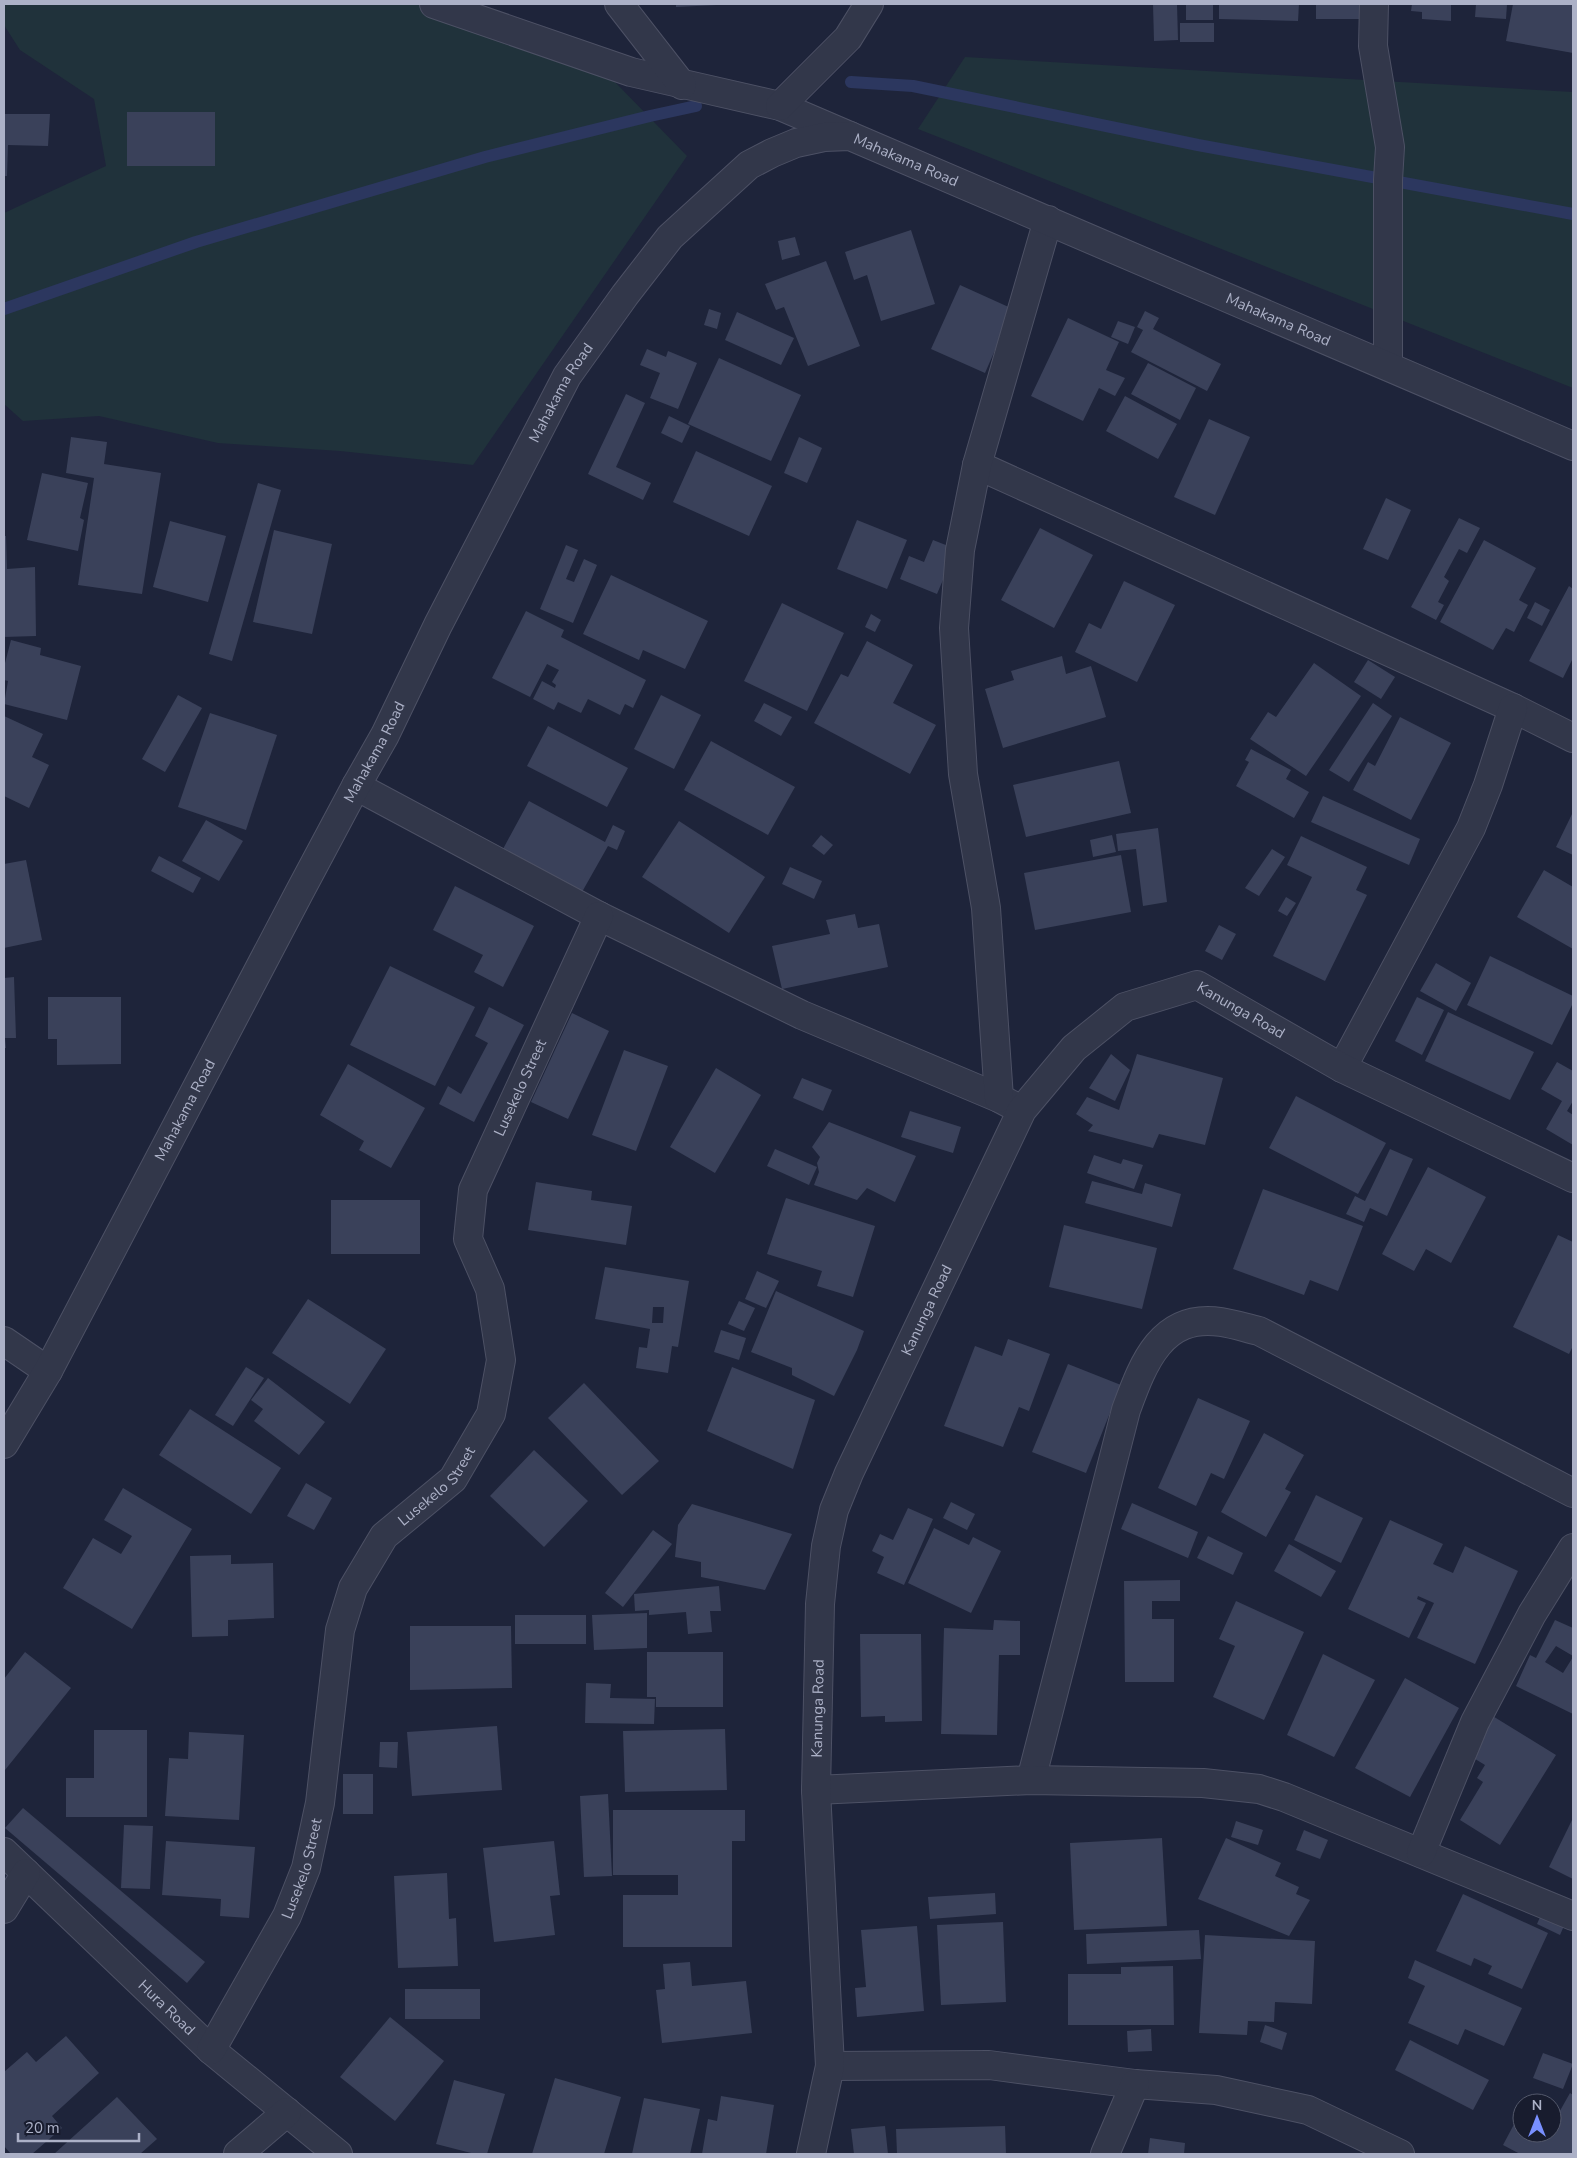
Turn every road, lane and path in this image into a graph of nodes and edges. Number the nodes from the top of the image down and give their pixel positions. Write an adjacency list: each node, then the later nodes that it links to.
1 (434, 4): 5 (street)
2 (620, 4): 5 (street)
3 (869, 4): 6 (street)
4 (1374, 4): 9 (street)
5 (682, 85): 6 (street)
6 (780, 106): 7 (street)
7 (850, 136): 8 (street, Mahakama Road); 14 (street, Mahakama Road)
8 (1048, 220): 9 (street, Mahakama Road); 11 (street)
9 (1388, 366): 10 (street, Mahakama Road)
10 (1573, 446)
11 (977, 466): 12 (street); 17 (street)
12 (1513, 708): 13 (street); 16 (street)
13 (1573, 738)
14 (356, 786): 15 (street); 20 (street, Mahakama Road)
15 (599, 916): 17 (street); 31 (street, Lusekelo Street)
16 (1342, 1068): 17 (street, Kanunga Road); 18 (street, Kanunga Road)
17 (1010, 1104): 25 (street, Kanunga Road)
18 (1573, 1178)
19 (4, 1340): 20 (street)
20 (48, 1371): 21 (street, Mahakama Road)
21 (4, 1444)
22 (1573, 1493): 24 (street)
23 (1573, 1548): 27 (street)
24 (1031, 1780): 25 (street); 27 (street)
25 (816, 1790): 32 (street, Kanunga Road)
26 (4, 1852): 28 (street, Hura Road)
27 (1421, 1853): 30 (street)
28 (26, 1873): 29 (street); 31 (street, Hura Road)
29 (4, 1909)
30 (1573, 1916)
31 (211, 2050): 34 (street, Hura Road)
32 (830, 2066): 33 (street); 37 (street, Kanunga Road)
33 (1136, 2084): 38 (street); 39 (street)
34 (288, 2112): 35 (street); 36 (street, Hura Road)
35 (238, 2154)
36 (338, 2154)
37 (811, 2154)
38 (1105, 2154)
39 (1400, 2154)

